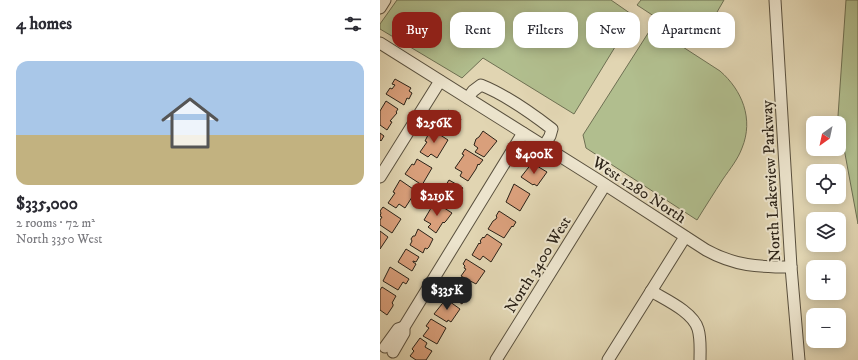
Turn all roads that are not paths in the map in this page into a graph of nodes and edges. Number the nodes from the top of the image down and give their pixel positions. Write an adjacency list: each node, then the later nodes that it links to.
1 (385, 0): 3 (street)
2 (775, 0): 12 (street, North Lakeview Parkway)
3 (380, 8)
4 (380, 44): 5 (street, West 1280 North)
5 (440, 81): 6 (street, West 1280 North); 9 (street)
6 (468, 98): 7 (street, West 1280 North); 8 (street)
7 (523, 133): 8 (street, West 1280 North); 14 (street)
8 (544, 146): 10 (street, West 1280 North)
9 (380, 177)
10 (605, 185): 11 (street, West 1280 North); 15 (street, North 3400 West)
11 (685, 237): 12 (street, West 1280 North); 13 (street)
12 (791, 267): 18 (street, North Lakeview Parkway)
13 (651, 291): 16 (street); 17 (street)
14 (388, 351)
15 (496, 360)
16 (608, 360)
17 (700, 360)
18 (799, 360)

